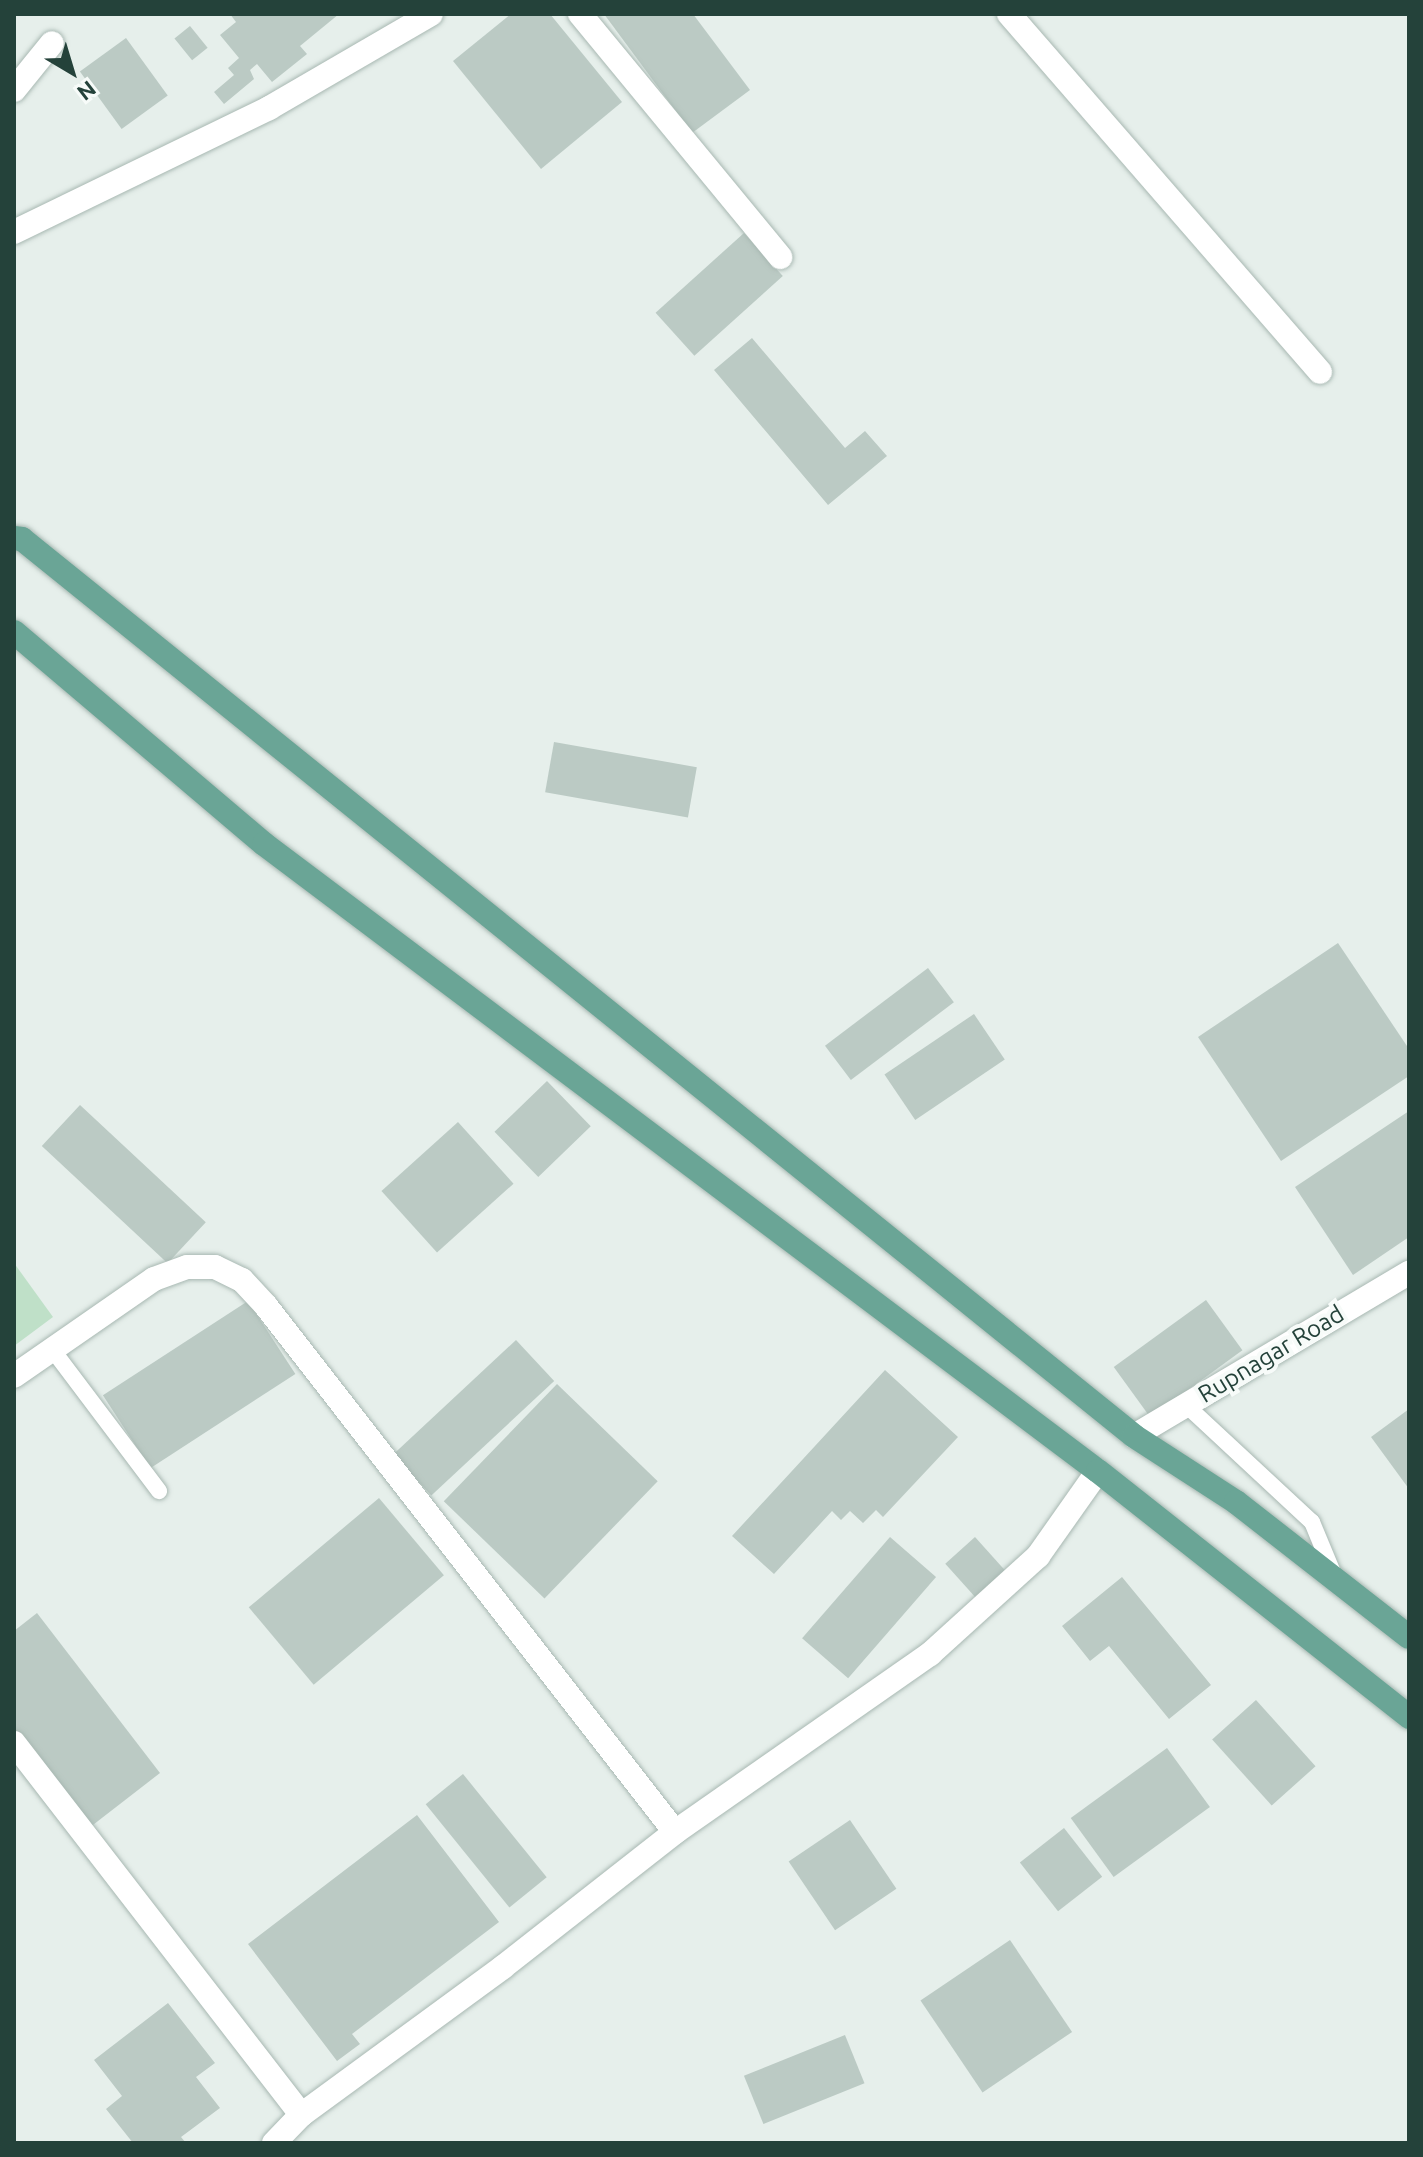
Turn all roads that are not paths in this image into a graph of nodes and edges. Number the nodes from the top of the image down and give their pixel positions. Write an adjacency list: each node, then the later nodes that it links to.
1 (431, 14): 6 (street)
2 (580, 14): 7 (street)
3 (1009, 14): 8 (street)
4 (52, 43): 5 (street)
5 (14, 90)
6 (14, 232)
7 (780, 257)
8 (1320, 372)
9 (14, 538): 15 (main road)
10 (14, 632): 16 (main road)
11 (1408, 1275): 14 (street, Rupnagar Road)
12 (52, 1349): 13 (street); 17 (lane); 22 (street)
13 (14, 1376)
14 (1186, 1405): 15 (street, Rupnagar Road); 18 (lane)
15 (1134, 1436): 18 (main road)
16 (1098, 1471): 20 (main road); 22 (street)
17 (159, 1491)
18 (1336, 1580): 19 (main road)
19 (1409, 1637)
20 (1409, 1717)
21 (14, 1743): 23 (street)
22 (675, 1832): 23 (street)
23 (301, 2115): 24 (street)
24 (274, 2143)

